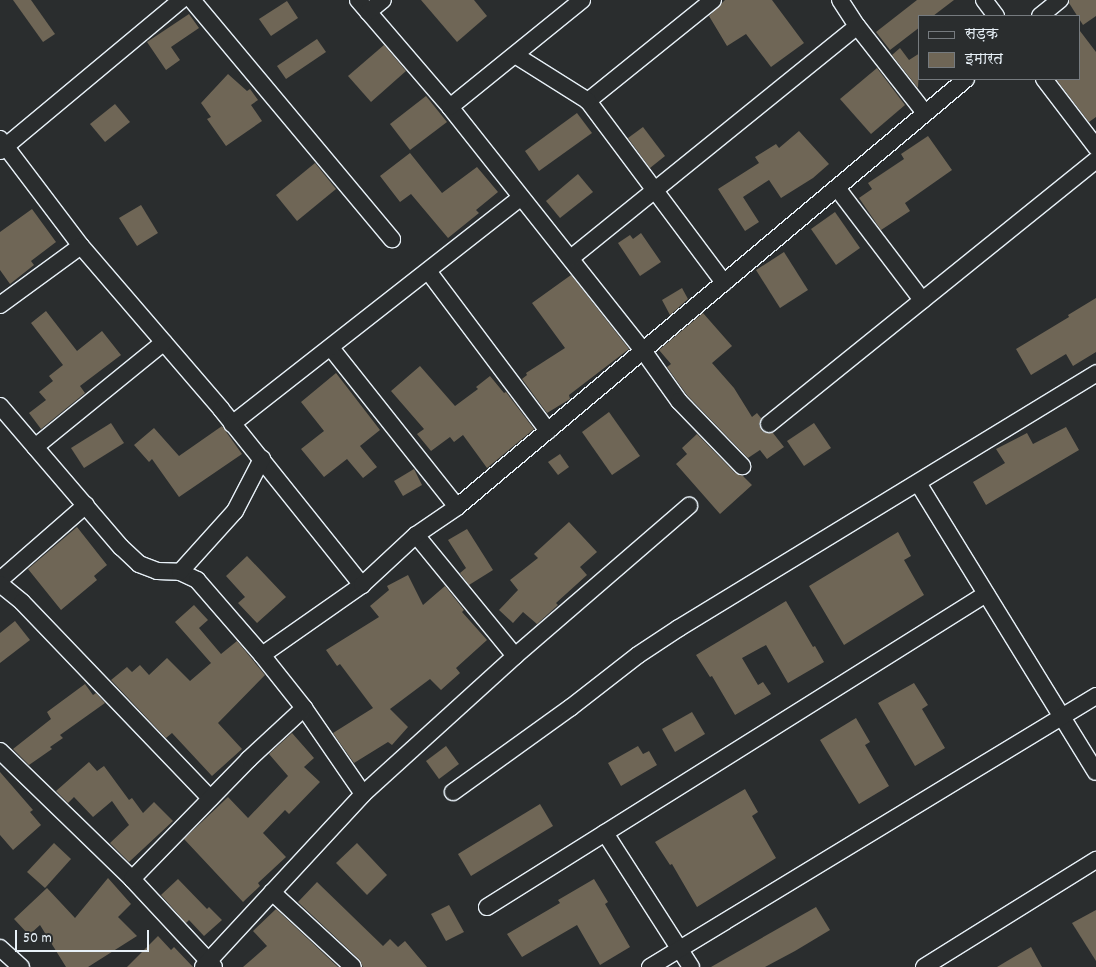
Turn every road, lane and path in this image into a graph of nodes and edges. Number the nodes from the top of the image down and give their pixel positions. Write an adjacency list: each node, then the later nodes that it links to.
1 (181, 0): 19 (street)
2 (192, 0): 25 (street)
3 (383, 0): 9 (street)
4 (582, 0): 13 (street)
5 (713, 0): 16 (street)
6 (840, 0): 12 (street)
7 (984, 0): 10 (street)
8 (1060, 0): 11 (street)
9 (363, 6): 17 (street)
10 (995, 15)
11 (1041, 15)
12 (857, 26): 18 (street); 23 (street)
13 (514, 55): 16 (street); 17 (street)
14 (965, 80): 18 (street)
15 (1045, 80): 20 (street)
16 (588, 101): 23 (street)
17 (450, 107): 24 (street)
18 (925, 114): 22 (street)
19 (2, 145): 26 (street)
20 (1096, 147)
21 (1096, 160): 30 (street)
22 (837, 188): 29 (street); 30 (street)
23 (655, 190): 27 (street); 29 (street)
24 (522, 198): 27 (street); 28 (street)
25 (392, 239)
26 (81, 246): 31 (street); 32 (street)
27 (571, 258): 34 (street)
28 (428, 271): 33 (street); 39 (street)
29 (724, 283): 34 (street)
30 (922, 300): 38 (street)
31 (0, 305)
32 (164, 342): 37 (street); 40 (street)
33 (331, 348): 37 (street); 46 (street)
34 (642, 349): 39 (street); 42 (street)
35 (1096, 373): 43 (street)
36 (0, 406): 40 (street)
37 (232, 424): 41 (street)
38 (769, 424)
39 (548, 431): 46 (street)
40 (35, 447): 44 (street)
41 (262, 459): 48 (street); 51 (street)
42 (742, 466)
43 (918, 483): 52 (street); 60 (street)
44 (86, 505): 48 (street); 49 (street)
45 (689, 506): 54 (street)
46 (457, 507): 47 (street)
47 (416, 535): 51 (street); 54 (street)
48 (180, 572): 53 (street)
49 (0, 580)
50 (0, 584): 62 (street)
51 (362, 585): 53 (street)
52 (986, 594): 57 (street); 63 (street)
53 (262, 655): 56 (street)
54 (515, 656): 61 (street)
55 (1096, 696): 57 (street)
56 (304, 708): 61 (street); 62 (street)
57 (1062, 717): 59 (street); 69 (street)
58 (0, 751): 65 (street)
59 (1096, 772)
60 (453, 792)
61 (364, 794): 66 (street)
62 (210, 798): 65 (street)
63 (605, 833): 67 (street); 69 (street)
64 (1096, 860): 75 (street)
65 (132, 879): 70 (street)
66 (272, 892): 70 (street); 72 (street)
67 (487, 907)
68 (0, 948): 71 (street)
69 (680, 949): 73 (street); 74 (street)
70 (208, 965)
71 (20, 967)
72 (353, 967)
73 (650, 967)
74 (691, 967)
75 (924, 967)

